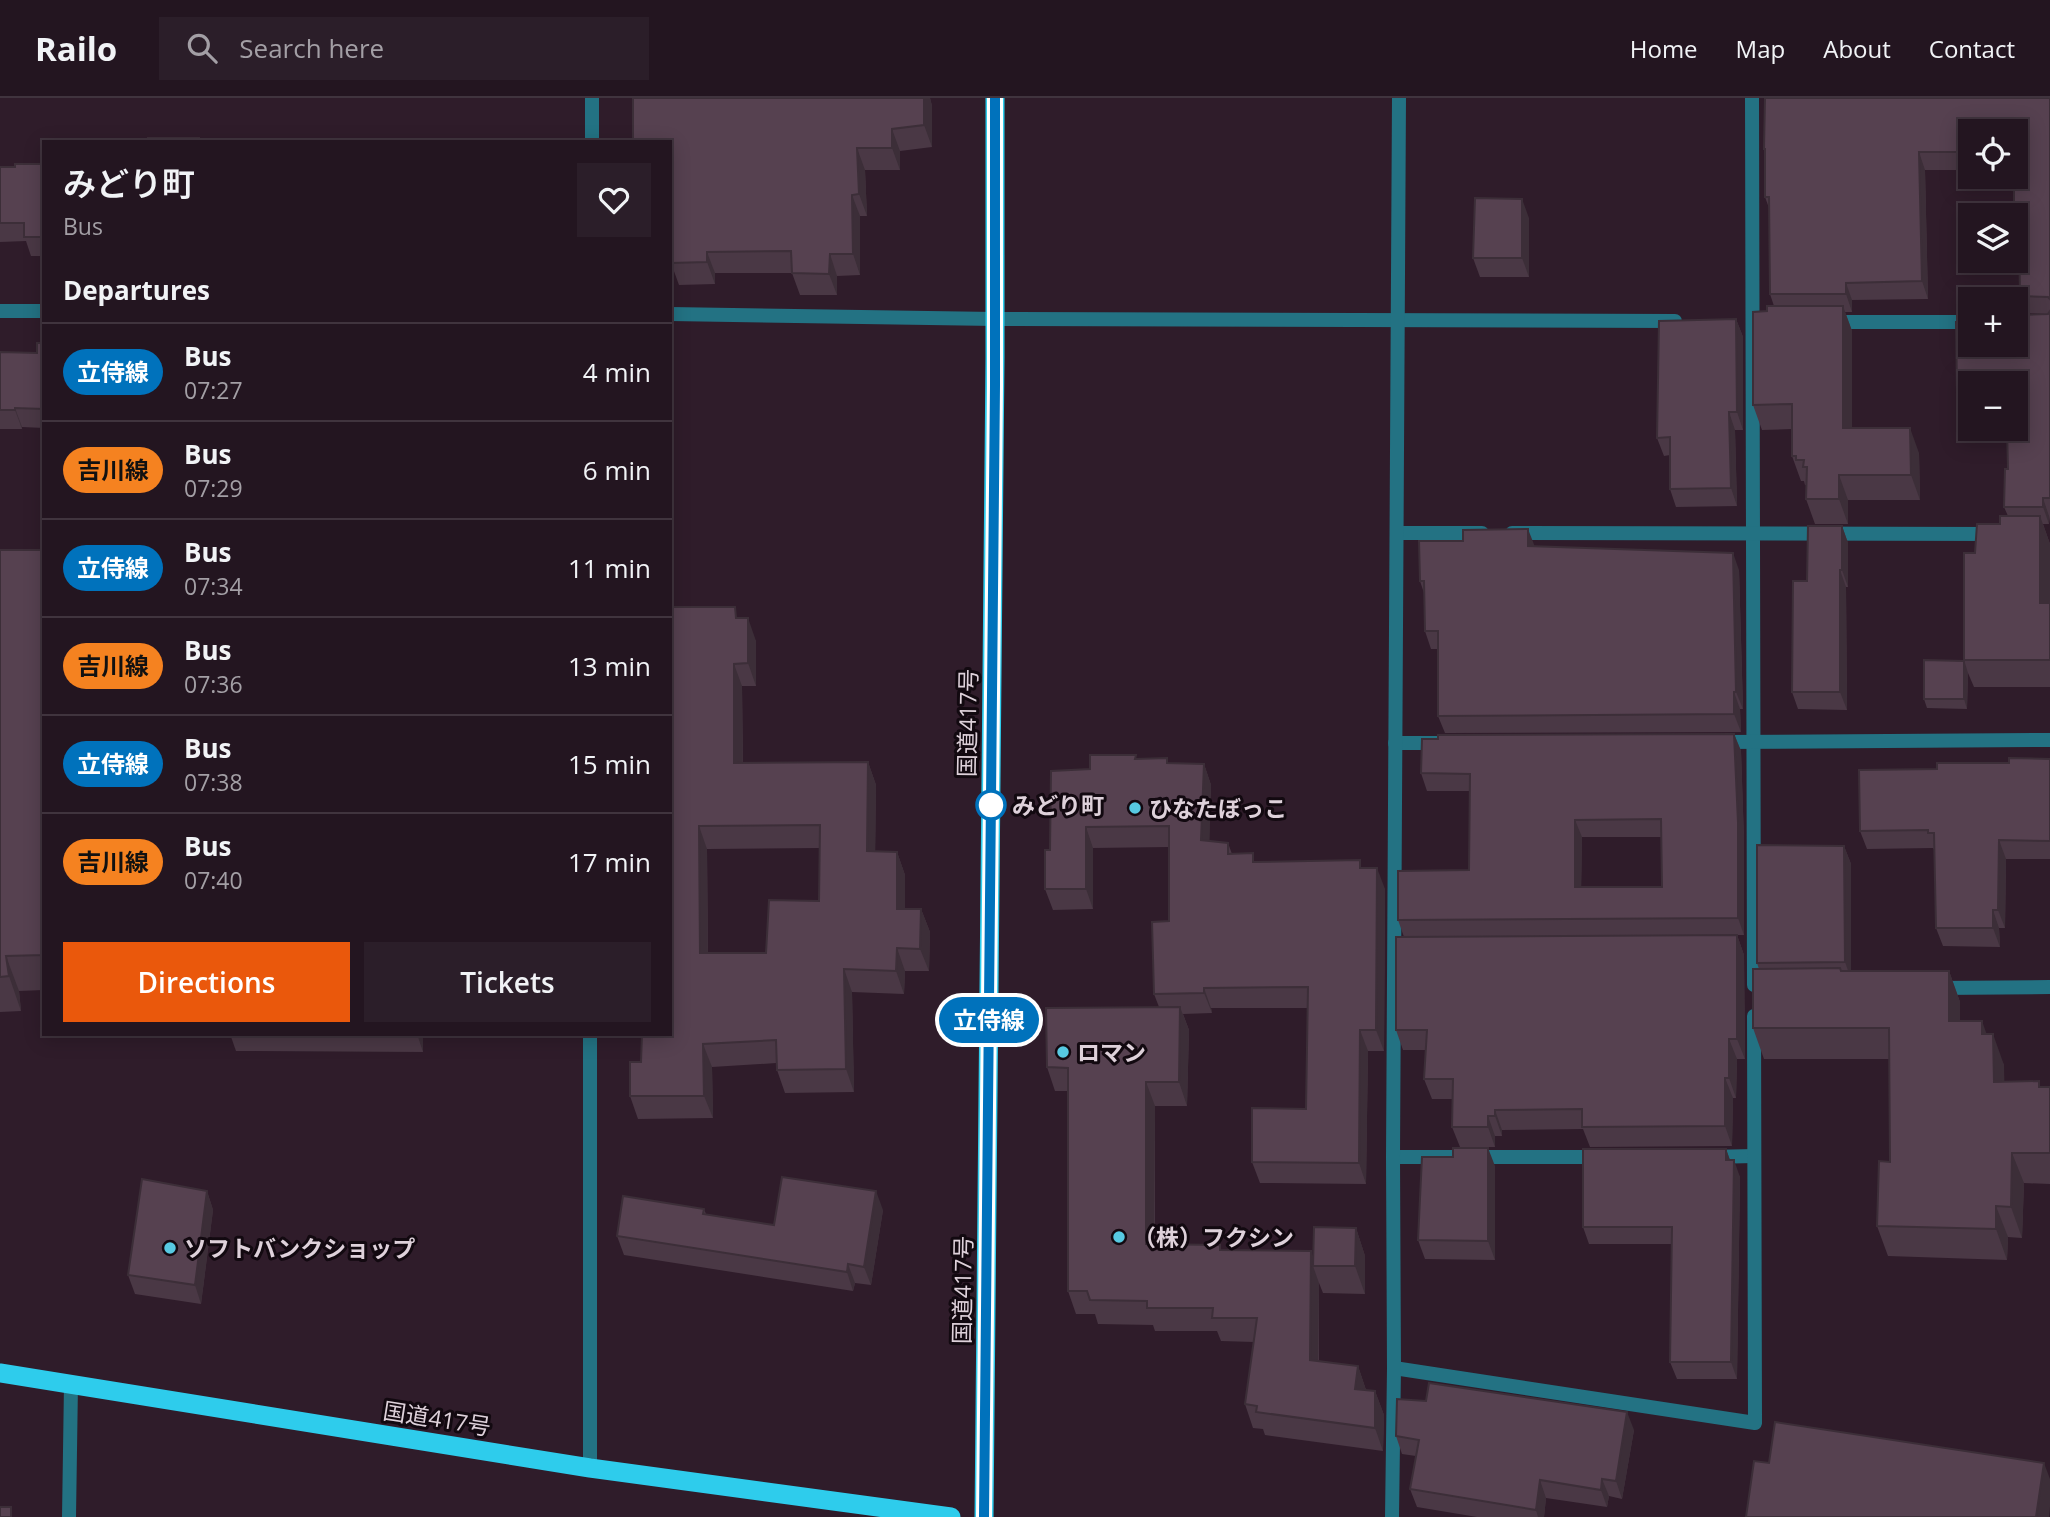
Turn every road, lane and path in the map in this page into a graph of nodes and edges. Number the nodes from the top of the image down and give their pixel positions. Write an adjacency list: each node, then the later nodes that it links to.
1 (592, 98): 5 (street)
2 (995, 98): 9 (highway, 国道417号)
3 (1399, 98): 10 (street)
4 (1752, 98): 15 (street)
5 (592, 140)
6 (0, 311): 7 (street)
7 (42, 311)
8 (672, 314): 9 (street)
9 (995, 319): 10 (street); 35 (highway, 国道417号)
10 (1398, 320): 11 (street); 14 (street)
11 (1686, 321)
12 (1821, 322): 13 (street)
13 (1958, 322)
14 (1397, 533): 15 (street); 20 (street)
15 (1754, 534): 16 (street); 19 (street)
16 (2010, 534)
17 (2050, 740): 19 (street)
18 (1699, 742): 19 (street)
19 (1754, 742): 25 (street)
20 (1395, 743): 21 (street); 26 (street)
21 (1450, 743)
22 (1929, 988): 23 (street)
23 (2050, 988)
24 (590, 1036): 32 (street)
25 (1754, 1156): 28 (street); 29 (street)
26 (1393, 1157): 27 (street); 29 (street)
27 (1615, 1157)
28 (1699, 1157)
29 (1394, 1368): 36 (street)
30 (0, 1373): 31 (highway, 国道417号)
31 (71, 1384): 32 (highway, 国道417号); 33 (street)
32 (590, 1468): 34 (highway, 国道417号)
33 (69, 1517)
34 (951, 1517)
35 (984, 1517)
36 (1392, 1517)

